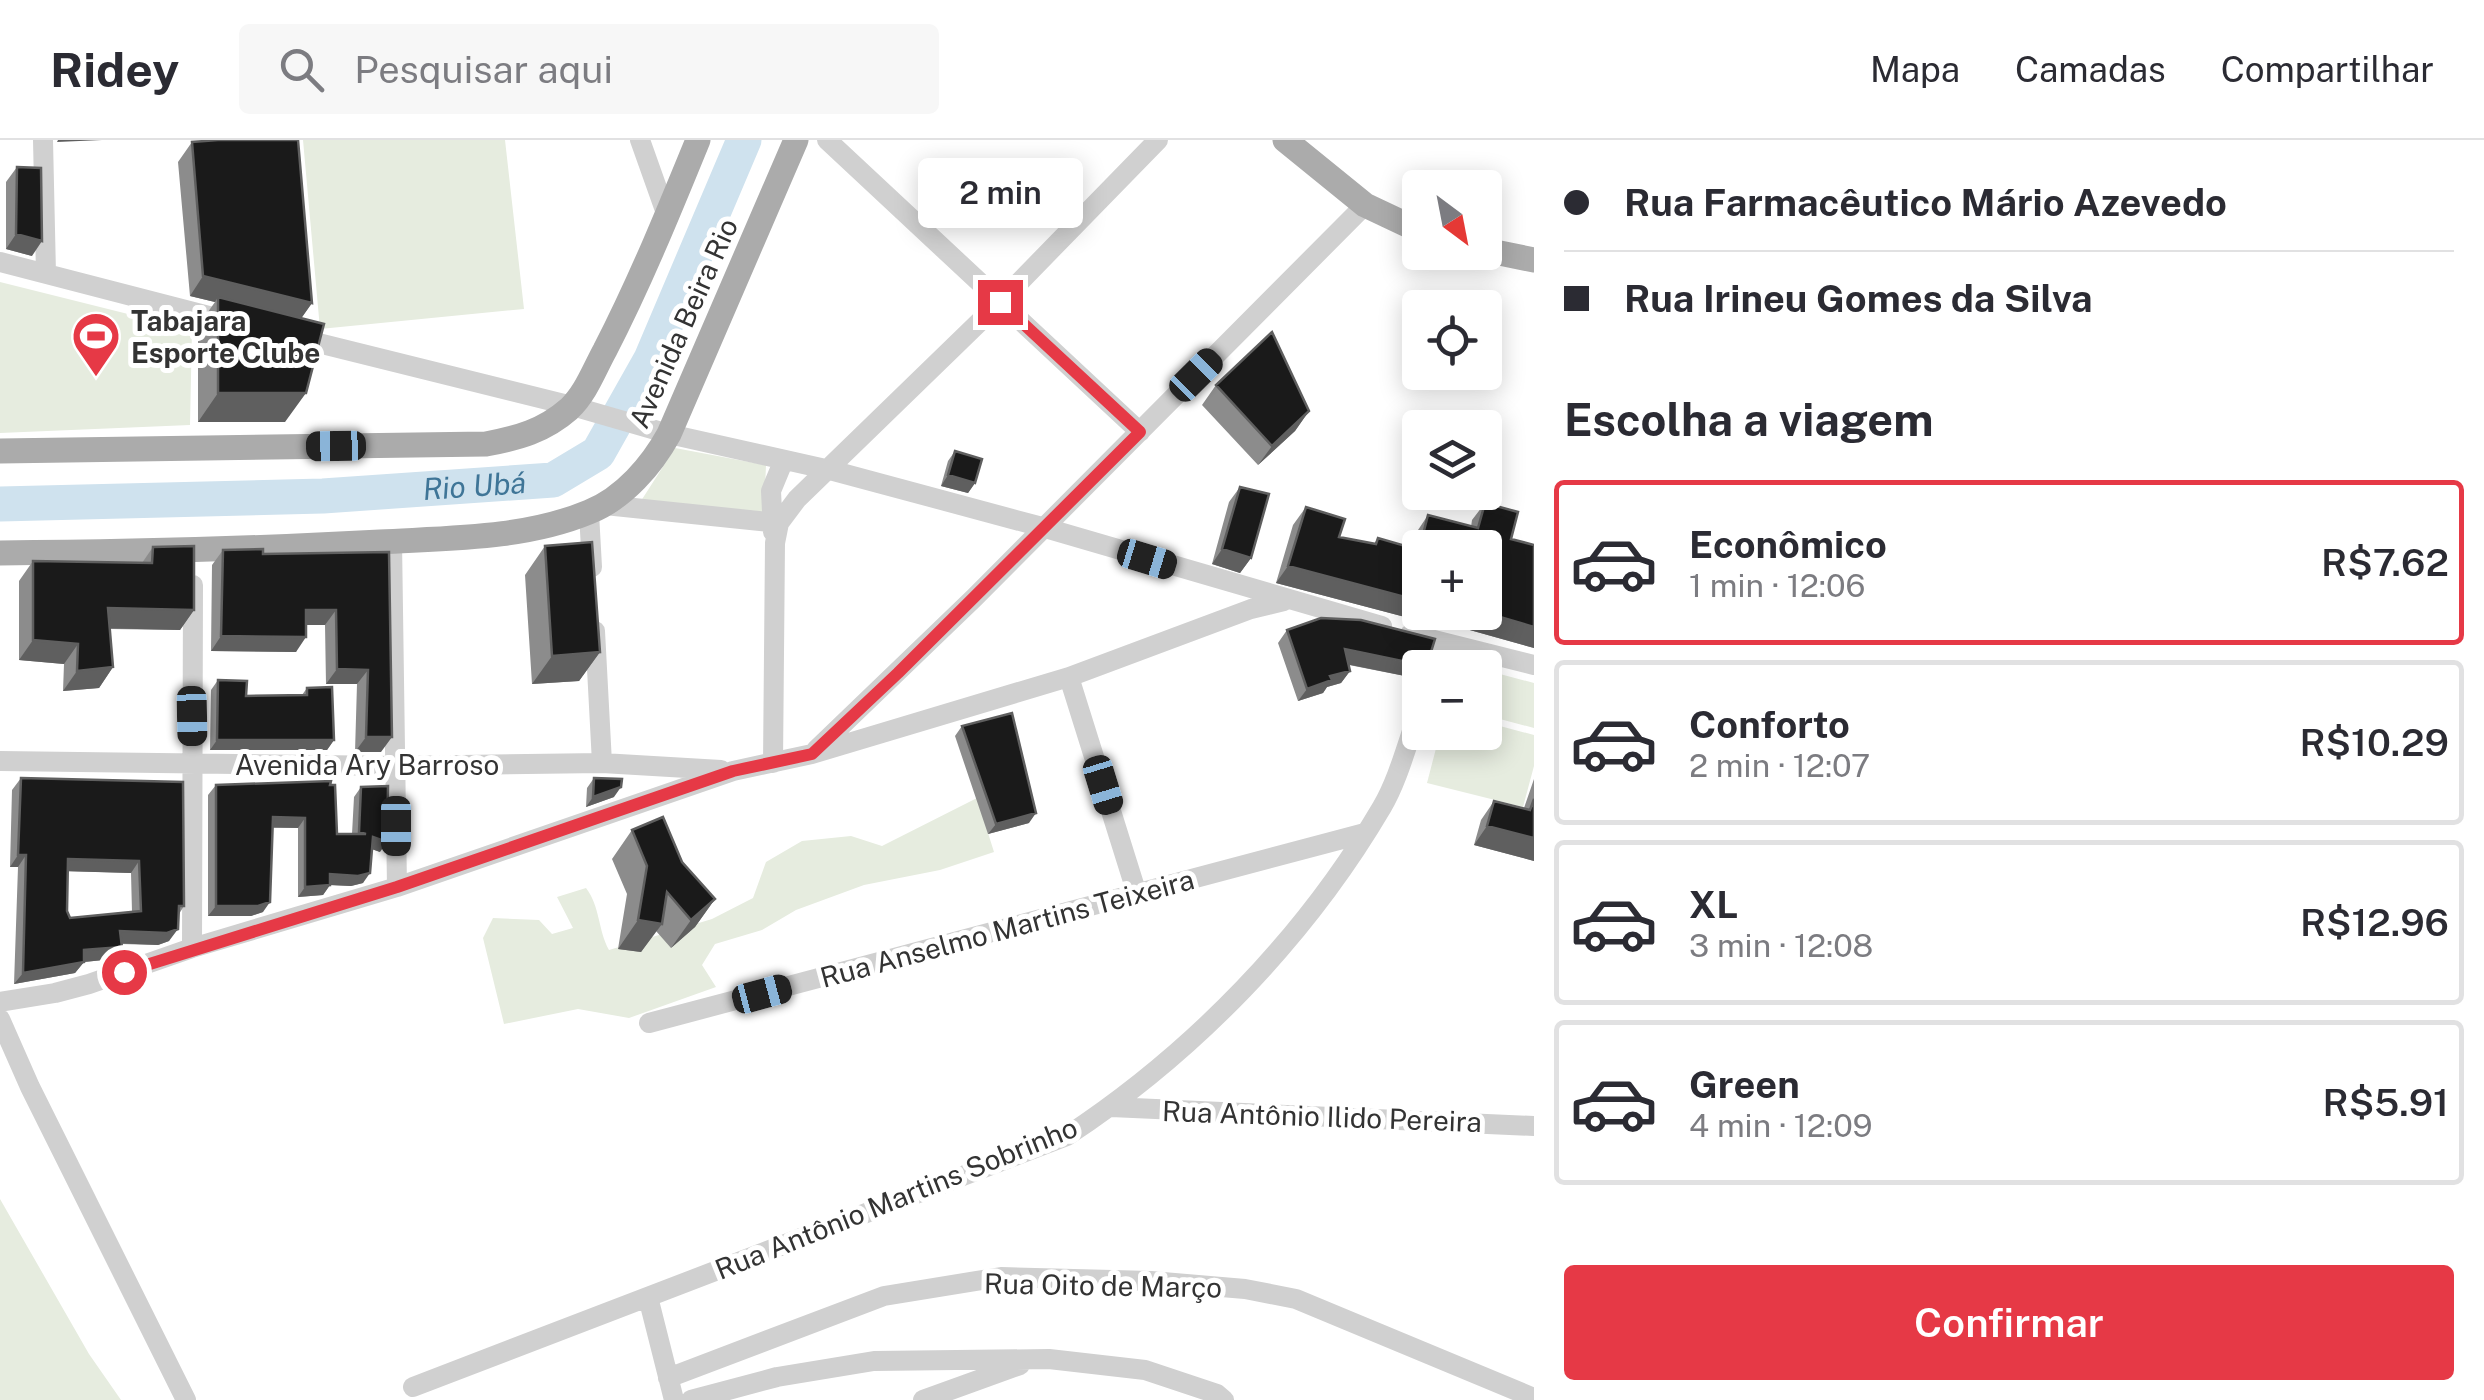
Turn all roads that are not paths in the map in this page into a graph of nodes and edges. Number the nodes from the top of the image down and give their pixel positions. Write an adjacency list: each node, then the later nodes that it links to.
1 (44, 140): 14 (street)
2 (640, 140): 9 (street)
3 (698, 140): 9 (main road)
4 (796, 140): 18 (main road, Avenida Beira Rio)
5 (827, 140): 15 (street)
6 (1158, 140): 15 (street)
7 (1286, 140): 8 (main road)
8 (1364, 206): 10 (main road); 17 (street)
9 (667, 216): 16 (main road)
10 (1402, 223)
11 (1502, 253): 12 (main road)
12 (1534, 260)
13 (0, 262): 14 (street)
14 (46, 274): 16 (street)
15 (1000, 302): 17 (street); 21 (street)
16 (583, 409): 18 (street); 19 (main road)
17 (1140, 432): 23 (street)
18 (669, 434): 20 (street); 22 (main road, Avenida Beira Rio)
19 (0, 451)
20 (783, 462): 21 (street); 24 (street)
21 (830, 470): 23 (street); 24 (street)
22 (597, 509): 24 (street); 25 (main road, Avenida Beira Rio); 38 (street)
23 (1042, 527): 28 (street); 34 (street)
24 (775, 529): 37 (street)
25 (392, 541): 26 (main road, Avenida Beira Rio); 39 (street)
26 (194, 552): 27 (main road, Avenida Beira Rio); 36 (street)
27 (0, 553)
28 (1286, 601): 29 (street); 32 (street)
29 (1444, 643): 30 (street); 31 (street)
30 (1441, 650)
31 (1534, 665)
32 (1069, 676): 34 (street); 43 (street)
33 (1404, 750): 41 (street, Rua Antônio Martins Sobrinho)
34 (812, 754): 37 (street)
35 (0, 761): 36 (street, Avenida Ary Barroso)
36 (193, 762): 39 (street, Avenida Ary Barroso); 44 (street)
37 (773, 763): 40 (street)
38 (602, 764): 39 (street, Avenida Ary Barroso); 40 (street, Avenida Ary Barroso)
39 (396, 766): 42 (street)
40 (733, 771): 42 (street)
41 (1365, 833): 43 (street, Rua Anselmo Martins Teixeira); 48 (street, Rua Antônio Martins Sobrinho)
42 (397, 887): 44 (street)
43 (1137, 894): 47 (street, Rua Anselmo Martins Teixeira)
44 (192, 948): 45 (street)
45 (0, 1002)
46 (0, 1019): 55 (street)
47 (649, 1024)
48 (1110, 1107): 49 (street, Rua Antônio Ilido Pereira); 50 (street, Rua Antônio Martins Sobrinho)
49 (1534, 1126)
50 (648, 1297): 52 (street); 53 (street, Rua Antônio Martins Sobrinho)
51 (1036, 1360): 57 (street); 58 (street); 59 (street)
52 (668, 1378): 54 (street, Rua Oito de Março); 56 (street)
53 (414, 1387)
54 (1534, 1398)
55 (186, 1400)
56 (674, 1400)
57 (692, 1400)
58 (923, 1400)
59 (1224, 1400)

